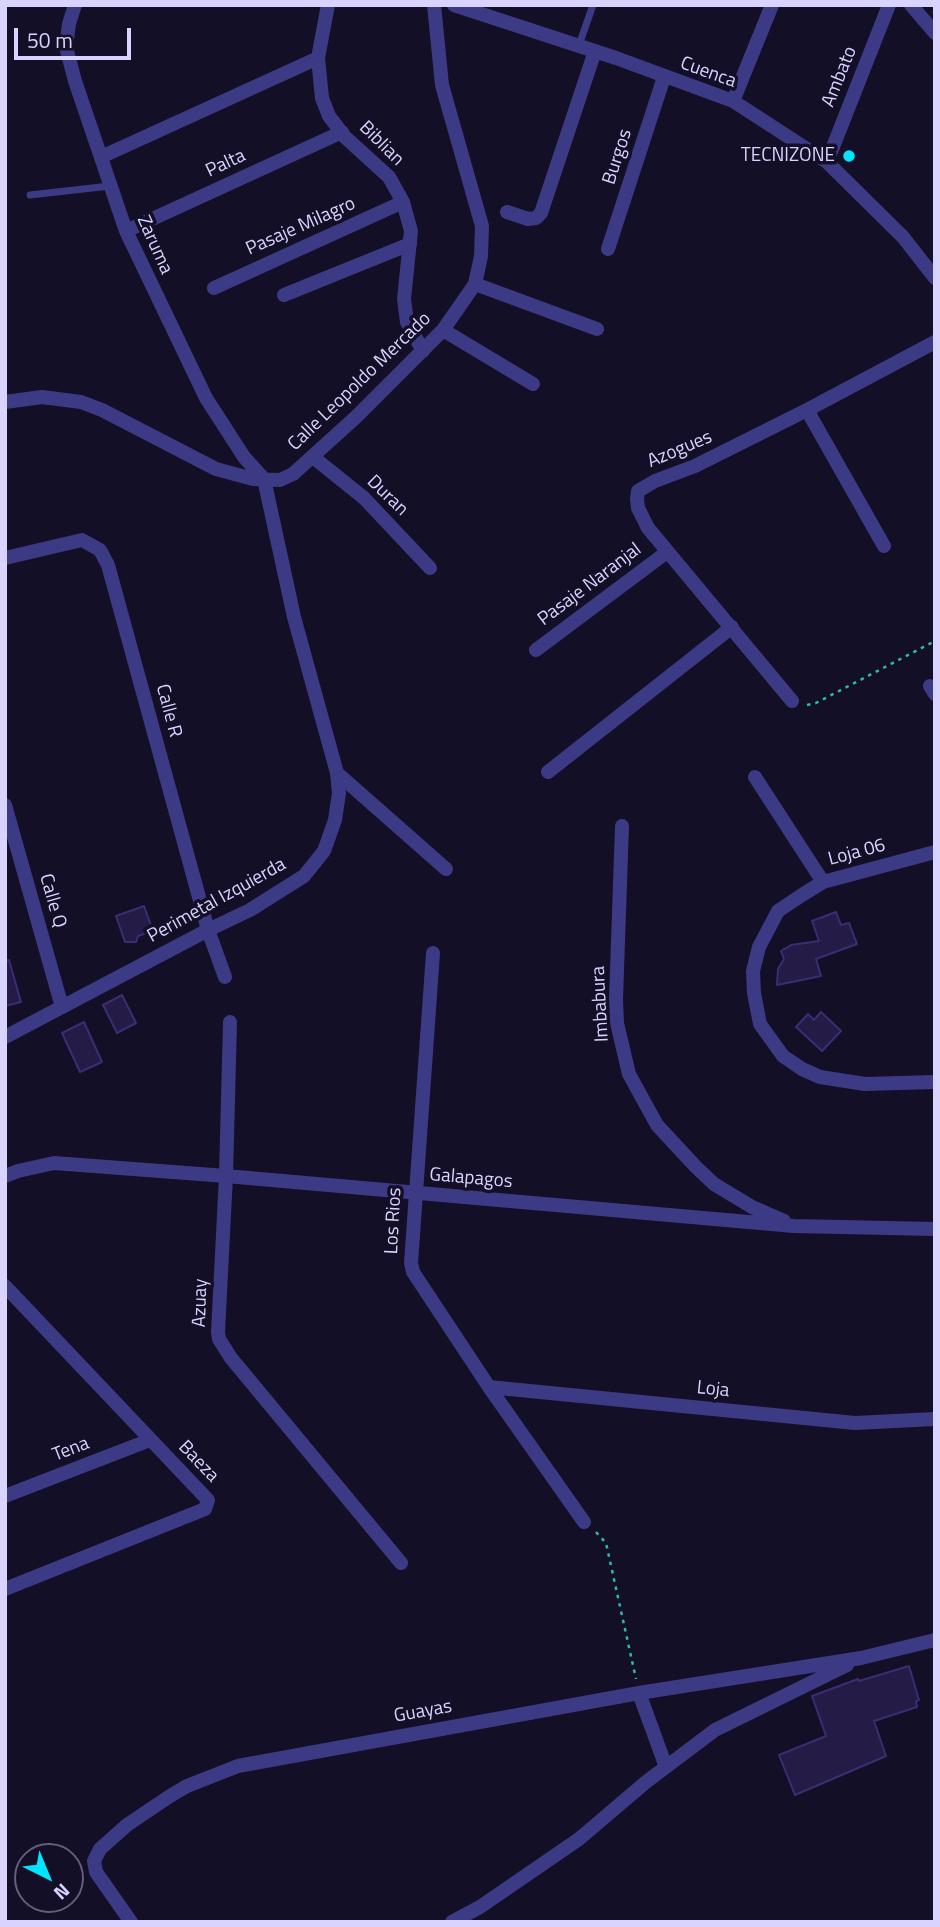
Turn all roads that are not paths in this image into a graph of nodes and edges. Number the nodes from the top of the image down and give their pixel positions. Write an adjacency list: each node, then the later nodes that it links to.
1 (75, 5): 16 (street, Zaruma)
2 (328, 5): 12 (street, Biblian)
3 (434, 5): 26 (street, Calle Leopoldo Mercado)
4 (454, 5): 10 (street, Cuenca)
5 (593, 5): 10 (lane)
6 (772, 5): 14 (street)
7 (889, 5): 17 (street, Ambato)
8 (911, 5): 9 (street)
9 (935, 33)
10 (579, 46): 11 (street, Cuenca)
11 (595, 51): 13 (street, Cuenca); 21 (street)
12 (318, 58): 15 (street, Biblian); 16 (street)
13 (664, 77): 14 (street, Cuenca); 24 (street, Burgos)
14 (733, 101): 17 (street, Cuenca)
15 (342, 132): 20 (street, Biblian); 22 (street, Palta)
16 (101, 157): 18 (street, Zaruma)
17 (827, 162): 25 (street, Cuenca)
18 (110, 186): 19 (lane); 22 (street, Zaruma)
19 (30, 195)
20 (403, 202): 23 (street, Biblian); 27 (street, Pasaje Milagro)
21 (507, 212)
22 (126, 231): 37 (street, Zaruma)
23 (410, 244): 28 (street); 32 (street, Biblian)
24 (608, 249)
25 (935, 278)
26 (475, 284): 29 (street); 30 (street, Calle Leopoldo Mercado)
27 (214, 288)
28 (284, 295)
29 (597, 329)
30 (443, 330): 32 (street, Calle Leopoldo Mercado); 33 (street)
31 (935, 342): 35 (street, Azogues)
32 (423, 351): 36 (street, Calle Leopoldo Mercado)
33 (533, 384)
34 (5, 402): 37 (street)
35 (807, 410): 38 (street); 39 (street, Azogues)
36 (313, 457): 37 (street, Calle Leopoldo Mercado); 41 (street, Duran)
37 (264, 479): 46 (street, Perimetal Izquierda)
38 (884, 546)
39 (667, 552): 42 (street, Azogues); 43 (street, Pasaje Naranjal)
40 (5, 558): 53 (street, Calle R)
41 (430, 568)
42 (732, 627): 44 (street, Azogues); 45 (street)
43 (536, 650)
44 (792, 701)
45 (548, 772)
46 (337, 773): 51 (street); 53 (street, Perimetal Izquierda)
47 (755, 777): 52 (street)
48 (5, 805): 56 (street, Calle Q)
49 (622, 826): 63 (street, Imbabura)
50 (935, 852): 52 (street, Loja 06)
51 (446, 869)
52 (822, 882): 59 (street, Loja 06)
53 (208, 929): 55 (street, Calle R); 56 (street, Perimetal Izquierda)
54 (433, 953): 62 (street, Los Rios)
55 (225, 977)
56 (62, 1007): 58 (street, Perimetal Izquierda)
57 (230, 1022): 61 (street, Azuay)
58 (5, 1037)
59 (935, 1082)
60 (5, 1176): 61 (street, Galapagos)
61 (226, 1176): 62 (street, Galapagos); 71 (street, Azuay)
62 (415, 1193): 63 (street, Galapagos); 66 (street, Los Rios)
63 (794, 1226): 64 (street, Galapagos)
64 (935, 1229)
65 (5, 1286): 68 (street, Baeza)
66 (489, 1388): 67 (street, Loja); 70 (street, Los Rios)
67 (935, 1419)
68 (150, 1440): 69 (street, Tena); 72 (street, Baeza)
69 (5, 1496)
70 (584, 1522)
71 (401, 1563)
72 (5, 1589)
73 (935, 1640): 74 (street, Guayas)
74 (861, 1658): 75 (street, Guayas); 76 (street, Guayas)
75 (639, 1693): 76 (street); 77 (street, Guayas)
76 (666, 1767): 78 (street, Guayas)
77 (131, 1922)
78 (452, 1922)

